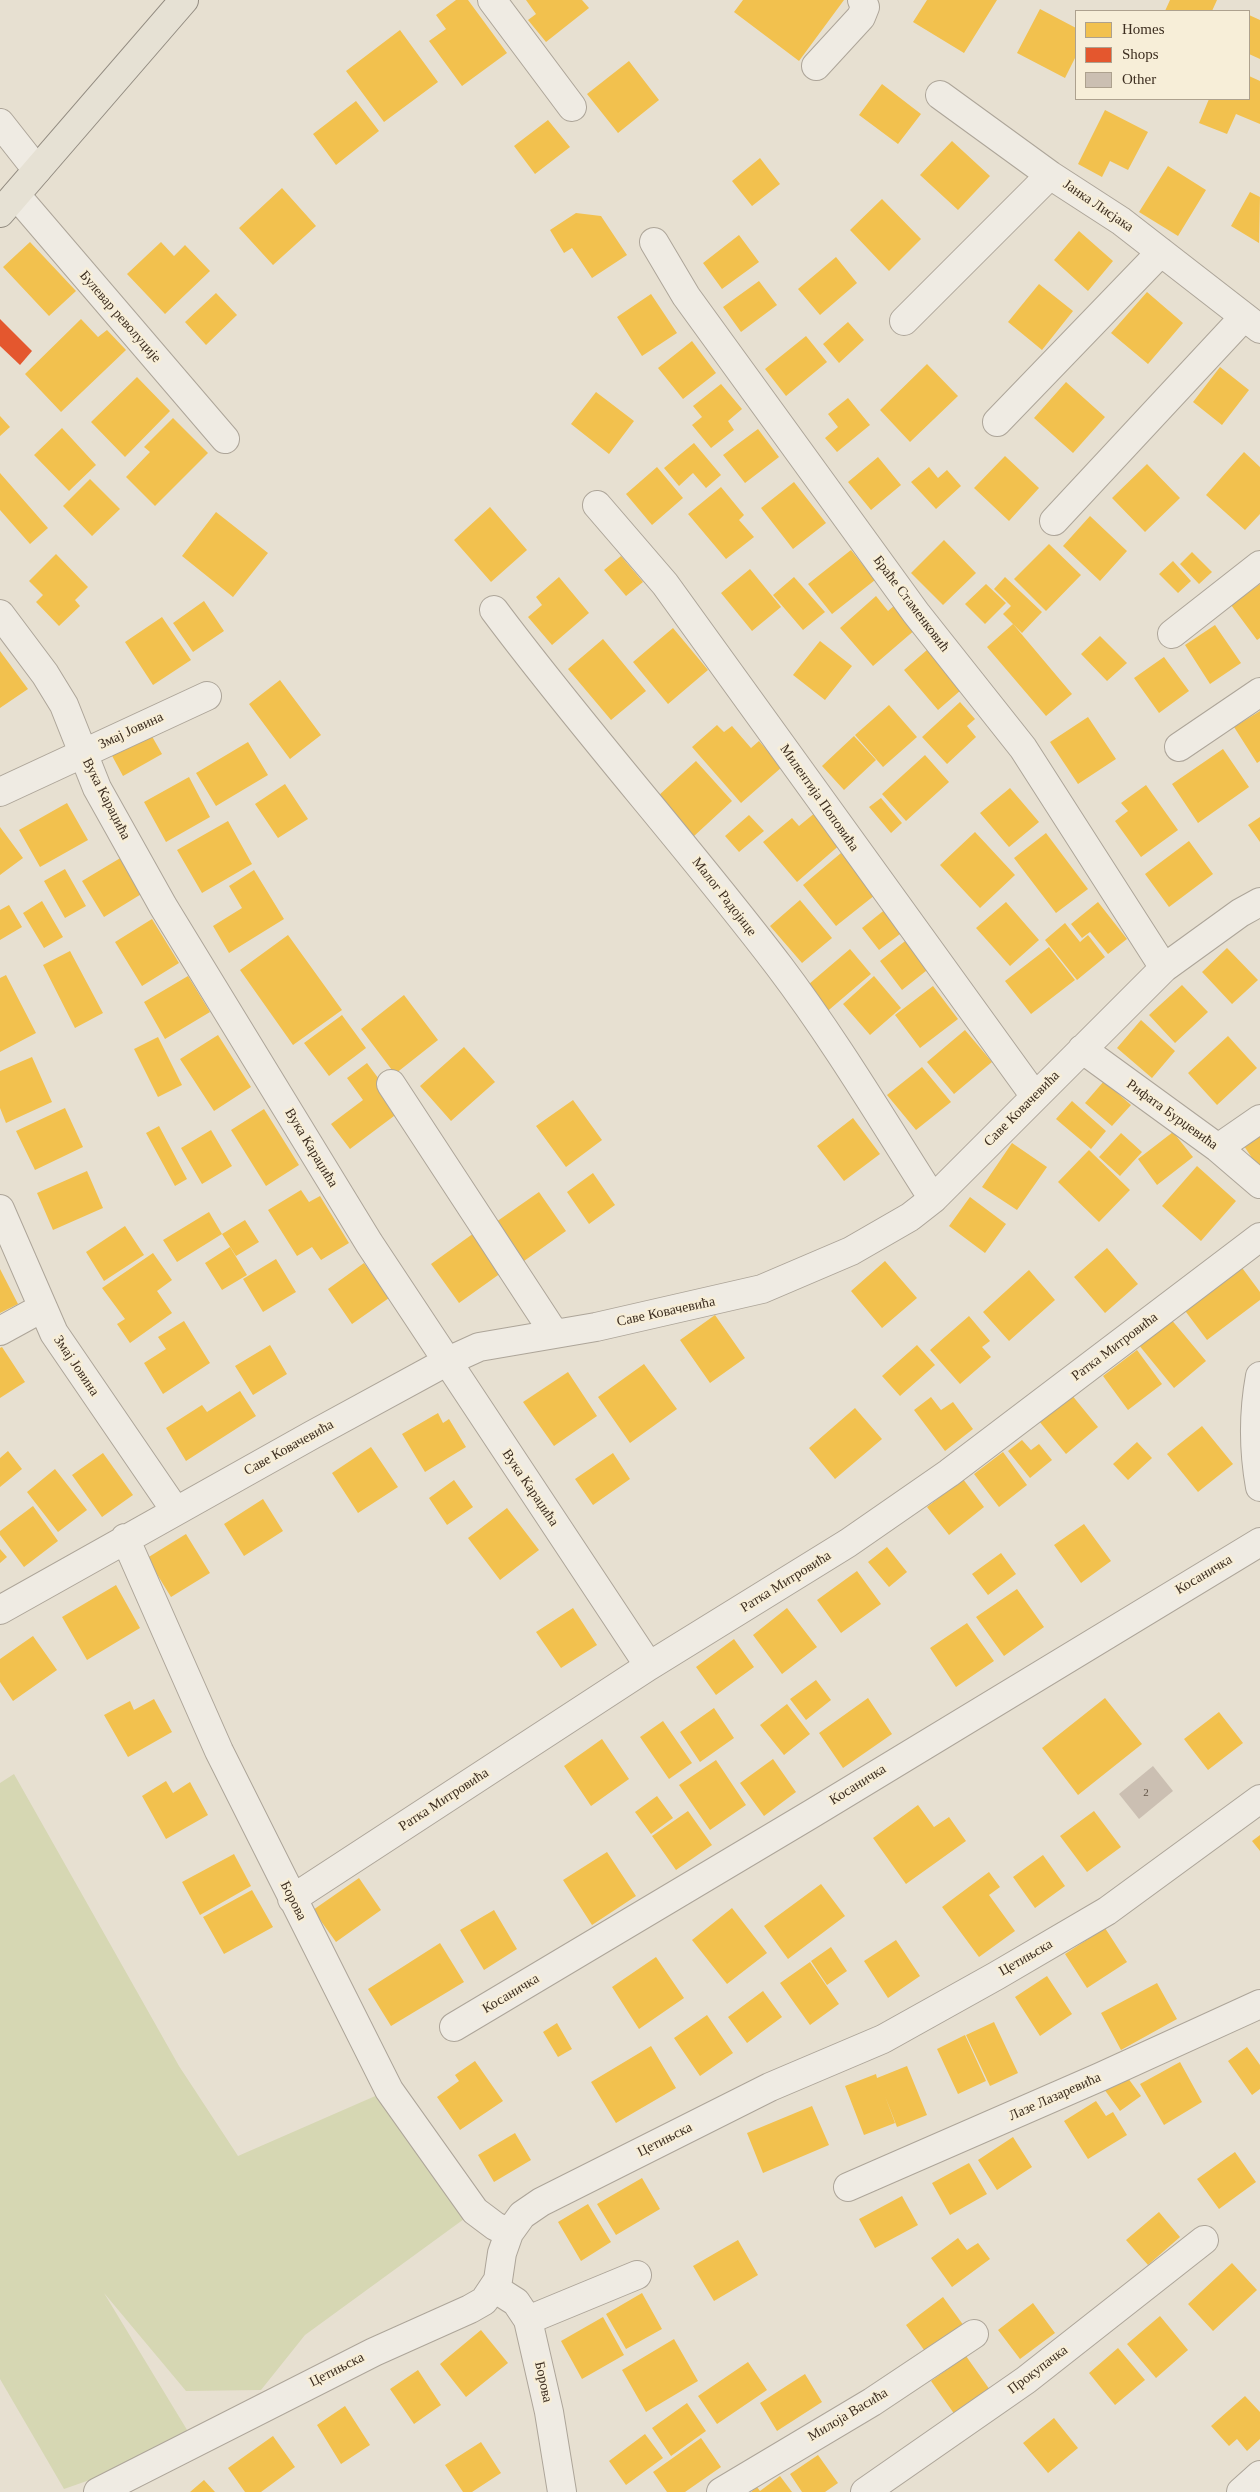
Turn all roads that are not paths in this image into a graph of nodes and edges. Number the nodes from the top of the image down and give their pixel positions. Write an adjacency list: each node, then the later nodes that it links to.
1 (184, 0): 8 (main road, Булевар револуције)
2 (492, 0): 6 (street)
3 (862, 0): 4 (street)
4 (816, 66)
5 (940, 95): 9 (street)
6 (572, 107)
7 (0, 123): 8 (street)
8 (37, 170): 10 (main road, Булевар револуције)
9 (1050, 174): 12 (street, Јанка Лисјака); 13 (street, Јанка Лисјака)
10 (8, 204): 16 (street, Булевар револуције)
11 (654, 242): 29 (street, Браће Стаменковић)
12 (1161, 252): 14 (street, Јанка Лисјака); 15 (street)
13 (904, 320)
14 (1252, 323): 18 (street)
15 (997, 422)
16 (224, 439)
17 (596, 506): 32 (street, Милентија Поповића)
18 (1054, 521)
19 (1260, 565): 22 (street)
20 (494, 610): 36 (street, Малог Радојице)
21 (0, 614): 26 (street, Вука Караџића)
22 (1172, 634)
23 (1260, 692): 25 (street)
24 (207, 696): 26 (street, Змај Јовина)
25 (1179, 747)
26 (82, 753): 27 (street, Змај Јовина); 43 (street, Вука Караџића)
27 (0, 792)
28 (1260, 902): 29 (street, Саве Ковачевића)
29 (1164, 968): 30 (street, Саве Ковачевића)
30 (1082, 1049): 32 (street, Саве Ковачевића); 34 (street, Рифата Бурџевића)
31 (391, 1084): 42 (street)
32 (1034, 1096): 36 (street, Саве Ковачевића)
33 (1260, 1119): 34 (street)
34 (1218, 1148): 35 (street, Рифата Бурџевића)
35 (1260, 1184)
36 (933, 1199): 42 (street, Саве Ковачевића)
37 (0, 1209): 39 (street, Змај Јовина)
38 (1260, 1237): 51 (street, Ратка Митровића)
39 (8, 1248): 40 (street, Змај Јовина)
40 (42, 1308): 41 (street); 47 (street, Змај Јовина)
41 (0, 1331)
42 (554, 1333): 43 (street, Саве Ковачевића)
43 (446, 1362): 47 (street, Саве Ковачевића); 51 (street, Вука Караџића)
44 (1260, 1376): 45 (street)
45 (1258, 1403): 46 (street)
46 (1260, 1487)
47 (175, 1510): 48 (street, Саве Ковачевића)
48 (125, 1538): 50 (street, Саве Ковачевића); 53 (street, Борова)
49 (1260, 1542): 55 (street, Косаничка)
50 (0, 1610)
51 (649, 1666): 53 (street, Ратка Митровића)
52 (1260, 1799): 57 (street, Цетињска)
53 (292, 1899): 57 (street, Борова)
54 (1260, 2004): 56 (street, Лазе Лазаревића)
55 (454, 2027)
56 (848, 2186)
57 (509, 2233): 60 (street, Цетињска)
58 (1204, 2240): 67 (street, Прокупачка)
59 (637, 2275): 61 (street)
60 (494, 2288): 61 (street, Борова); 64 (street, Цетињска)
61 (528, 2320): 65 (street, Борова)
62 (974, 2334): 66 (street, Милоја Васића)
63 (1260, 2475): 68 (street)
64 (98, 2492)
65 (562, 2492)
66 (721, 2492)
67 (865, 2492)
68 (1241, 2492)

